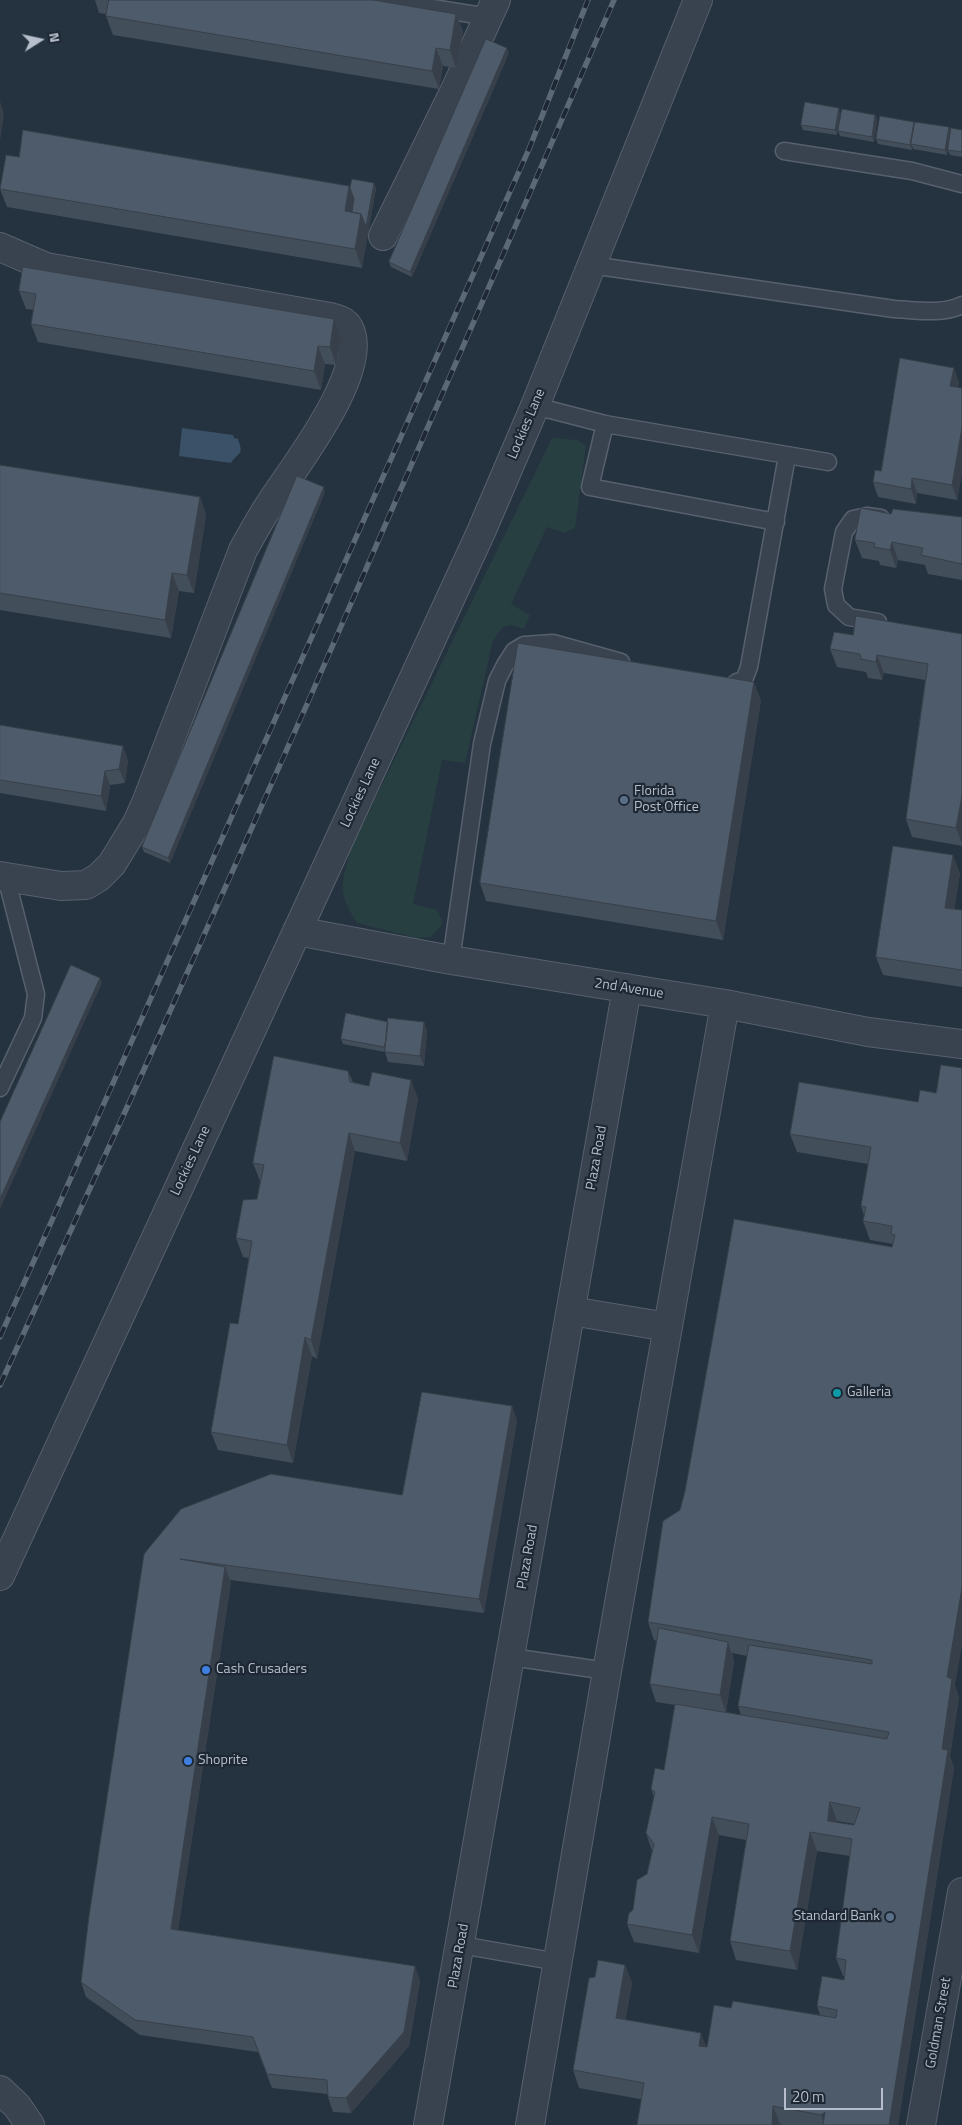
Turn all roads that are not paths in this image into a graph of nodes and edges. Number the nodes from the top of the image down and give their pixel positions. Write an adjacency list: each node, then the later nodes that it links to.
1 (383, 0): 3 (lane)
2 (698, 0): 8 (street, Lockies Lane)
3 (493, 8): 6 (street)
4 (784, 151): 5 (lane)
5 (962, 184)
6 (383, 236)
7 (0, 247): 19 (street)
8 (591, 265): 9 (lane); 10 (street, Lockies Lane)
9 (962, 305)
10 (535, 406): 11 (lane); 20 (street, Lockies Lane)
11 (605, 424): 12 (lane); 15 (lane)
12 (786, 456): 13 (lane); 15 (lane)
13 (828, 462)
14 (896, 520): 16 (lane)
15 (776, 522): 18 (lane)
16 (896, 625)
17 (638, 666): 21 (lane)
18 (714, 686)
19 (3, 877): 25 (lane)
20 (297, 931): 21 (street, 2nd Avenue); 28 (street, Lockies Lane)
21 (451, 960): 22 (street, 2nd Avenue)
22 (627, 988): 23 (street, 2nd Avenue); 26 (street, Plaza Road)
23 (725, 1004): 24 (street, 2nd Avenue); 27 (street)
24 (962, 1044)
25 (0, 1088)
26 (571, 1311): 27 (street); 29 (street, Plaza Road)
27 (668, 1327): 30 (street)
28 (0, 1576)
29 (511, 1657): 30 (lane); 32 (street, Plaza Road)
30 (607, 1671): 33 (street)
31 (962, 1892): 38 (street, Goldman Street)
32 (461, 1945): 33 (lane); 36 (street, Plaza Road)
33 (558, 1962): 37 (street)
34 (0, 2090): 35 (street)
35 (30, 2125)
36 (428, 2125)
37 (530, 2125)
38 (921, 2125)

